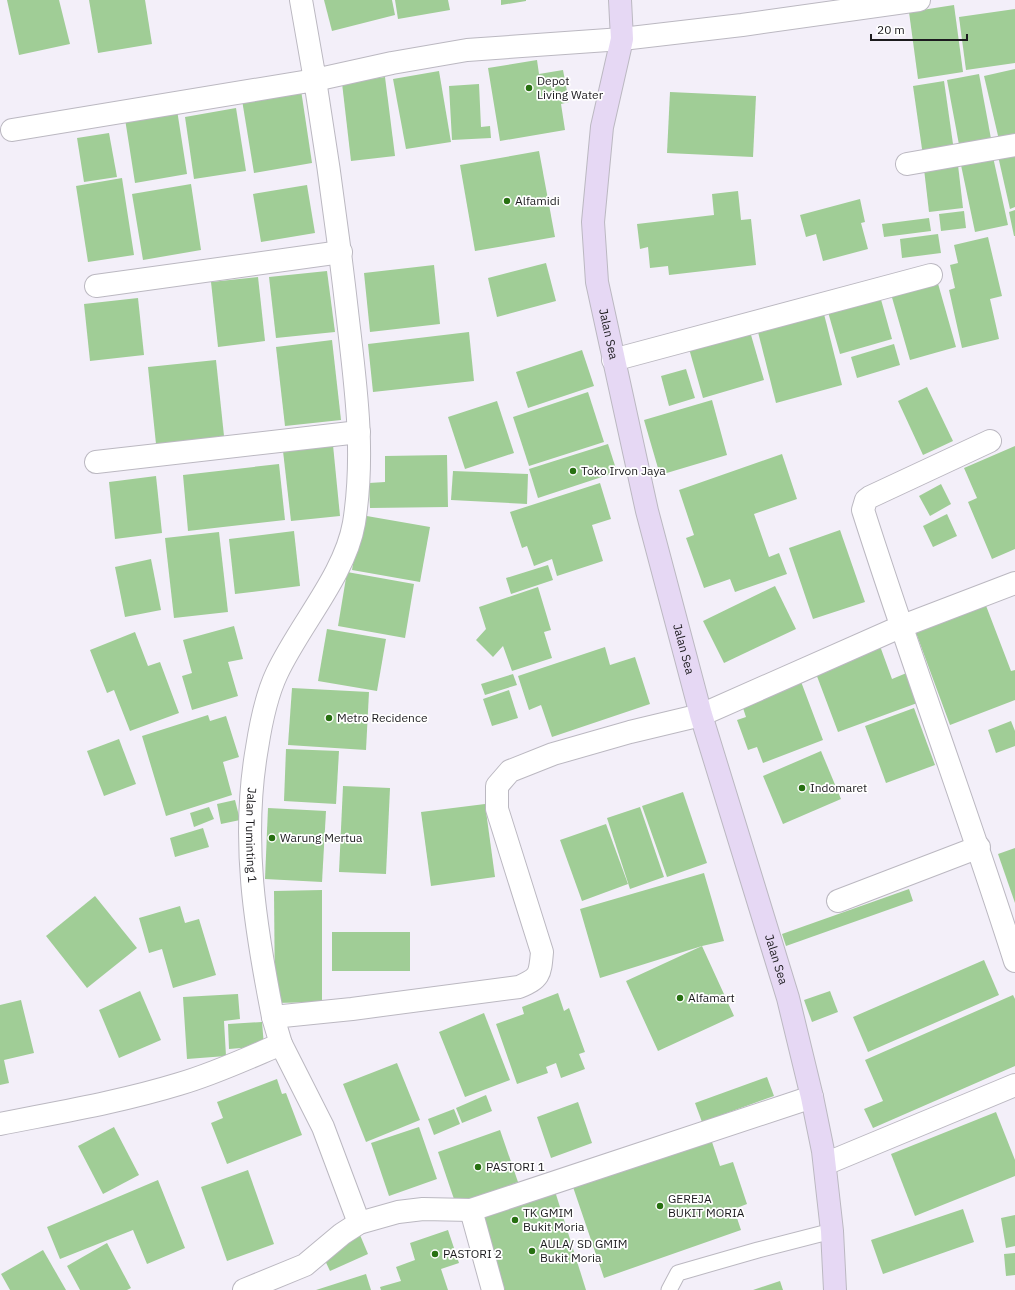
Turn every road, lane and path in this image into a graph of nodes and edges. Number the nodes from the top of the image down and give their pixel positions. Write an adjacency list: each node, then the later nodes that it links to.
1 (301, 0): 5 (street, Jalan Tuminting 1)
2 (620, 0): 4 (main road, Jalan Sea)
3 (919, 0): 4 (street)
4 (622, 39): 5 (street); 12 (main road, Jalan Sea)
5 (315, 80): 6 (street); 9 (street, Jalan Tuminting 1)
6 (12, 130)
7 (1015, 145): 8 (street)
8 (907, 164)
9 (341, 252): 11 (street); 13 (street, Jalan Tuminting 1)
10 (931, 274): 12 (street)
11 (96, 286)
12 (613, 360): 18 (main road, Jalan Sea)
13 (359, 432): 15 (street); 22 (street, Jalan Tuminting 1)
14 (990, 441): 17 (street)
15 (96, 462)
16 (1015, 583): 17 (street)
17 (900, 627): 18 (street); 19 (street)
18 (701, 716): 22 (street); 25 (main road, Jalan Sea)
19 (979, 847): 20 (street); 21 (street)
20 (838, 901)
21 (1015, 961)
22 (274, 1017): 23 (street, Jalan Tuminting 1)
23 (281, 1044): 26 (street); 29 (street, Jalan Tuminting 1)
24 (1015, 1085): 27 (street)
25 (812, 1097): 27 (main road, Jalan Sea); 28 (street)
26 (0, 1124)
27 (824, 1164): 30 (main road, Jalan Sea)
28 (471, 1210): 29 (street); 32 (street)
29 (359, 1223): 31 (street)
30 (832, 1232): 33 (lane); 34 (main road, Jalan Sea)
31 (244, 1290)
32 (494, 1290)
33 (669, 1290)
34 (835, 1290)

